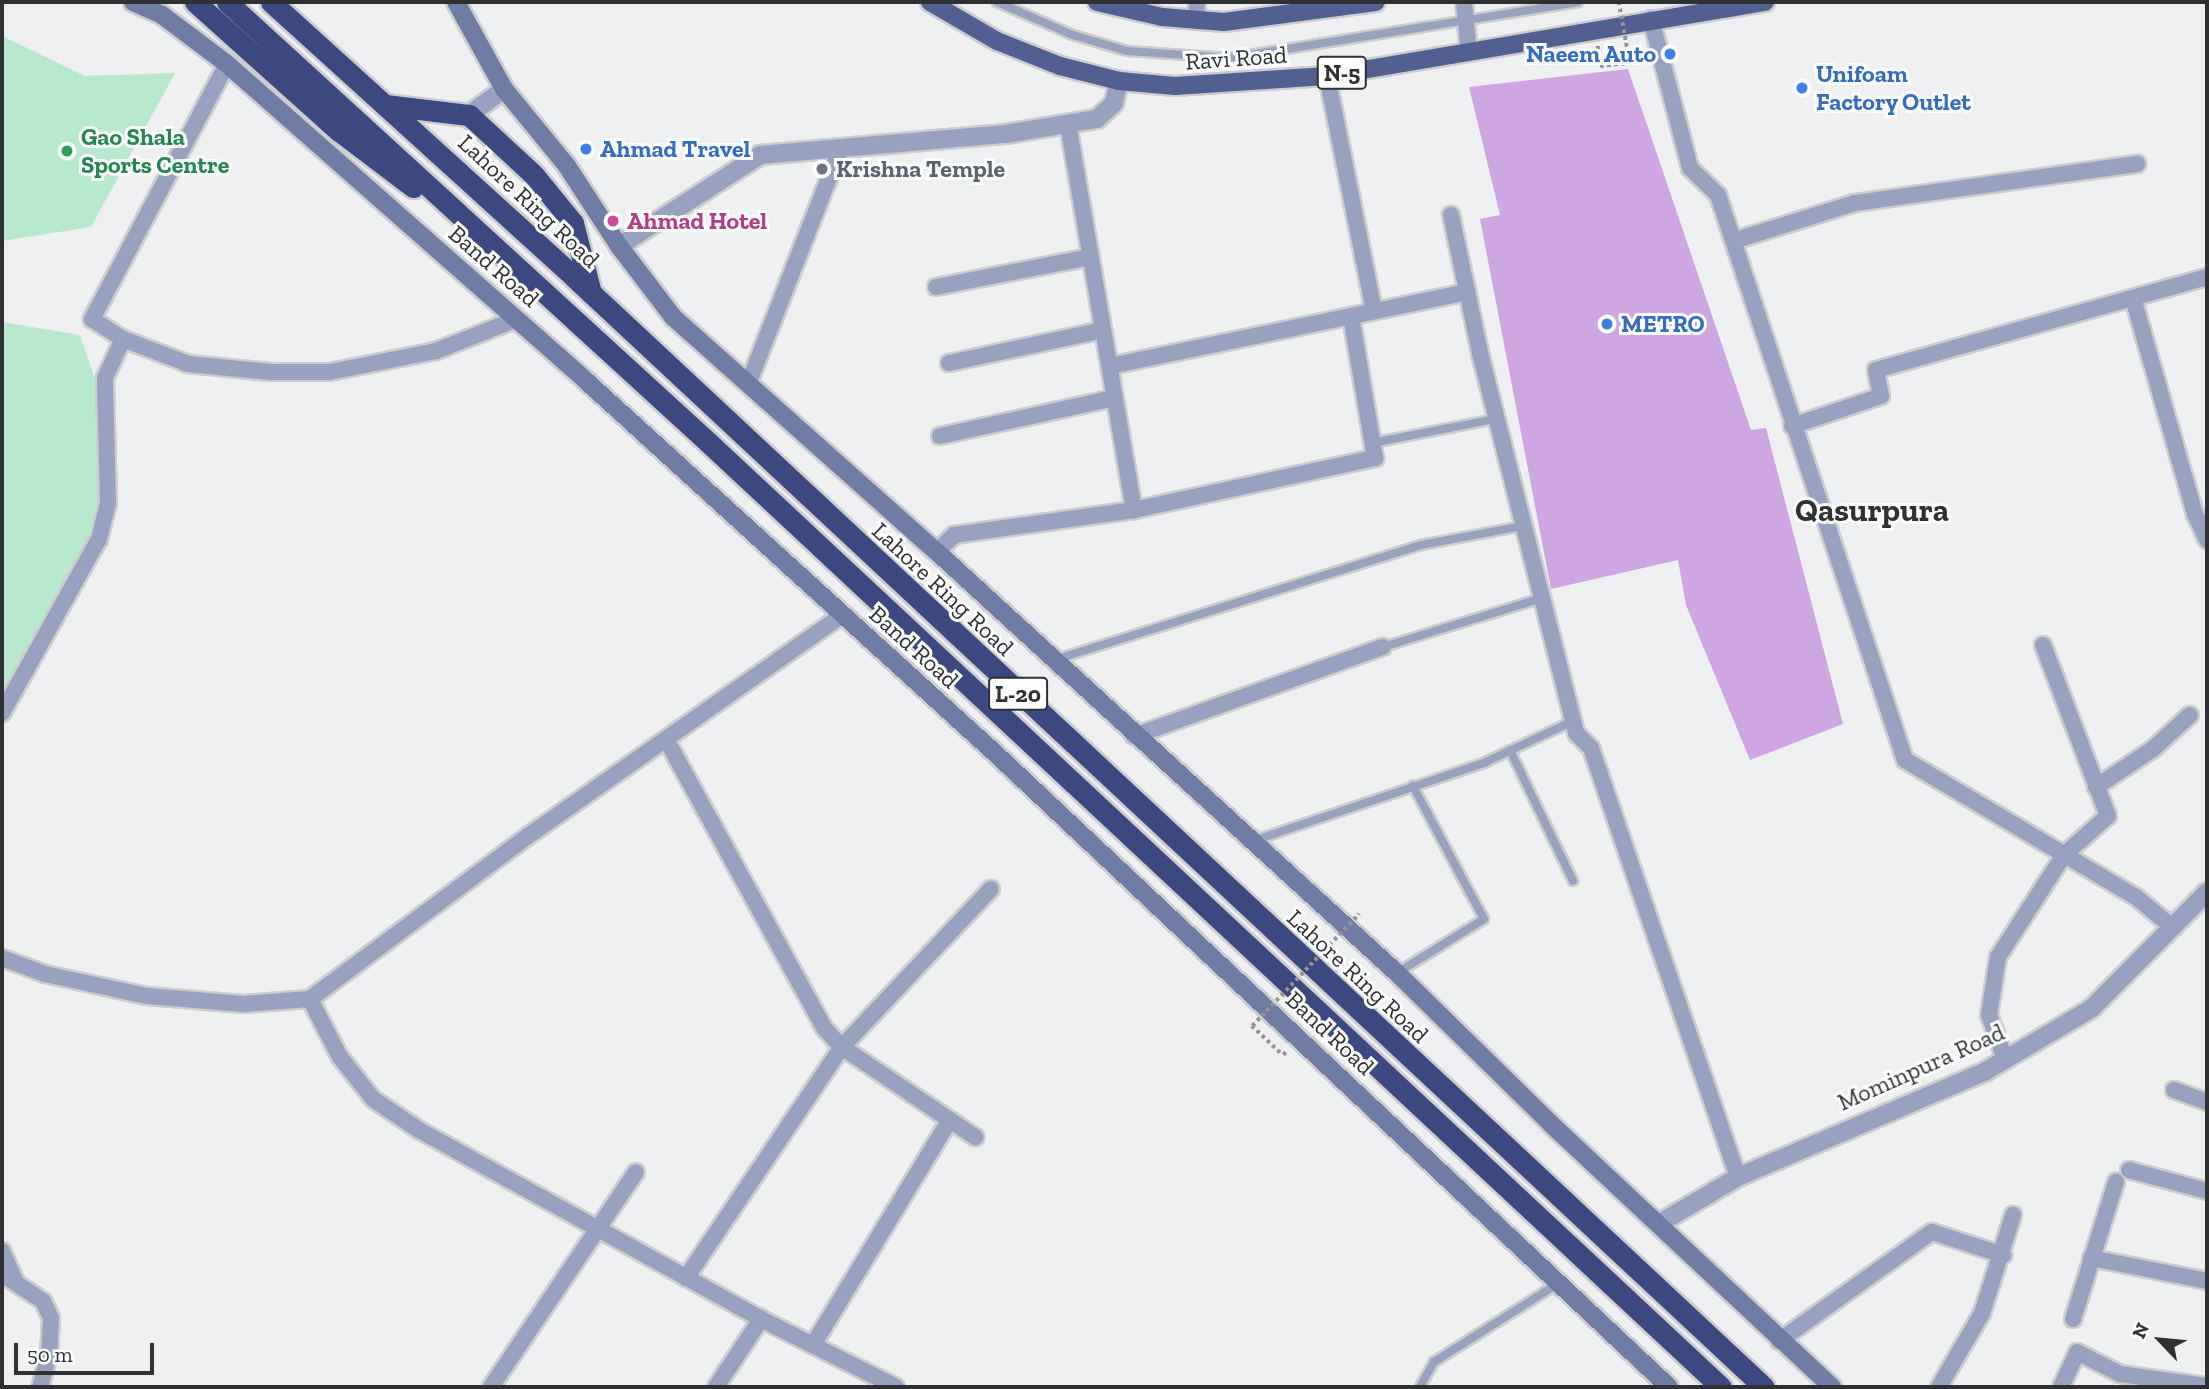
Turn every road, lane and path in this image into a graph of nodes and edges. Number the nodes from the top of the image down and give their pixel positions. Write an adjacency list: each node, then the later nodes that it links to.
1 (132, 2): 19 (main road, Band Road)
2 (195, 2): 27 (highway)
3 (227, 2): 32 (highway, L-20)
4 (271, 2): 24 (highway, Lahore Ring Road / L-20)
5 (456, 2): 23 (main road)
6 (930, 2): 22 (main road, Ravi Road / N-5)
7 (997, 2): 16 (lane)
8 (1097, 2): 17 (main road, Ravi Road)
9 (1197, 2): 17 (street)
10 (1376, 2): 17 (main road, Ravi Road)
11 (1464, 2): 16 (street)
12 (1578, 2): 16 (lane)
13 (1619, 2): 20 (path, bridge)
14 (1765, 2): 15 (main road, Ravi Road / N-5)
15 (1651, 19): 18 (main road, Ravi Road / N-5); 33 (street)
16 (1465, 20): 18 (street)
17 (1196, 21)
18 (1469, 54): 21 (main road, Ravi Road / N-5)
19 (227, 64): 29 (main road, Band Road); 45 (street)
20 (1600, 66)
21 (1327, 76): 22 (main road, Ravi Road / N-5); 41 (street)
22 (1119, 81): 26 (street)
23 (504, 89): 25 (street); 34 (main road)
24 (385, 105): 25 (highway); 39 (highway, Lahore Ring Road / L-20)
25 (469, 115): 39 (highway)
26 (1068, 124): 28 (street); 35 (street)
27 (353, 143): 29 (street); 32 (highway)
28 (840, 150): 34 (street); 48 (street)
29 (338, 164): 43 (main road, Band Road)
30 (2137, 164): 33 (street)
31 (1451, 215): 38 (street)
32 (462, 219): 115 (highway, L-20)
33 (1733, 241): 51 (street)
34 (619, 246): 48 (main road)
35 (1091, 257): 37 (street); 44 (street)
36 (2207, 277): 40 (street)
37 (936, 287)
38 (1467, 292): 41 (street); 50 (street)
39 (591, 293): 116 (highway, Lahore Ring Road / L-20)
40 (2133, 298): 51 (street); 55 (street)
41 (1374, 311): 42 (street)
42 (1351, 316): 47 (street); 53 (street)
43 (517, 319): 45 (street); 60 (main road, Band Road)
44 (1103, 330): 46 (street); 47 (street)
45 (123, 339): 64 (street)
46 (950, 363)
47 (1110, 366): 49 (street)
48 (750, 382): 58 (main road)
49 (1115, 398): 52 (street); 54 (street)
50 (1496, 419): 53 (lane); 56 (street)
51 (1792, 426): 73 (street)
52 (940, 436)
53 (1372, 443): 54 (street)
54 (1134, 510): 58 (street)
55 (2201, 512): 57 (street)
56 (1523, 526): 59 (street); 63 (lane)
57 (2207, 540)
58 (937, 552): 63 (main road)
59 (1542, 598): 62 (lane); 66 (street)
60 (844, 615): 68 (street); 103 (main road, Band Road)
61 (2043, 645): 71 (street)
62 (1383, 647): 67 (street)
63 (1054, 660): 67 (main road)
64 (2, 713)
65 (2190, 715): 71 (street)
66 (1573, 720): 69 (lane); 91 (street)
67 (1135, 736): 72 (main road)
68 (666, 739): 81 (street); 82 (street)
69 (1510, 750): 70 (lane); 74 (lane)
70 (1413, 786): 72 (lane); 80 (lane)
71 (2096, 787): 73 (street)
72 (1253, 841): 80 (main road)
73 (2064, 855): 78 (street); 84 (street)
74 (1573, 881)
75 (991, 890): 82 (street)
76 (2207, 892): 78 (street, Mominpura Road)
77 (1359, 914): 83 (path, bridge)
78 (2172, 927): 84 (street, Mominpura Road)
79 (2, 958): 81 (street)
80 (1397, 973): 95 (main road)
81 (310, 999): 96 (street)
82 (842, 1046): 87 (street); 101 (street)
83 (1283, 1055)
84 (2005, 1059): 91 (street, Mominpura Road)
85 (2174, 1090): 86 (street)
86 (2207, 1102)
87 (950, 1120): 88 (street); 107 (street)
88 (975, 1137)
89 (2129, 1170): 93 (street)
90 (636, 1172): 96 (street)
91 (1738, 1177): 95 (street, Mominpura Road)
92 (2116, 1182): 99 (street)
93 (2207, 1191)
94 (2012, 1215): 98 (street)
95 (1660, 1223): 106 (main road)
96 (600, 1230): 101 (street); 110 (street)
97 (2, 1251): 100 (street)
98 (2003, 1255): 106 (street); 118 (street)
99 (2091, 1258): 102 (street); 105 (street)
100 (9, 1278): 109 (street)
101 (686, 1278): 104 (street)
102 (2207, 1281)
103 (1559, 1283): 113 (lane); 114 (main road, Band Road)
104 (761, 1319): 107 (street); 111 (street)
105 (2073, 1319)
106 (1779, 1341): 117 (main road)
107 (813, 1345): 112 (street)
108 (2207, 1386): 119 (street)
109 (40, 1387)
110 (491, 1387)
111 (716, 1387)
112 (896, 1387)
113 (1420, 1387)
114 (1669, 1387)
115 (1721, 1387)
116 (1764, 1387)
117 (1832, 1387)
118 (1939, 1387)
119 (2061, 1387)

